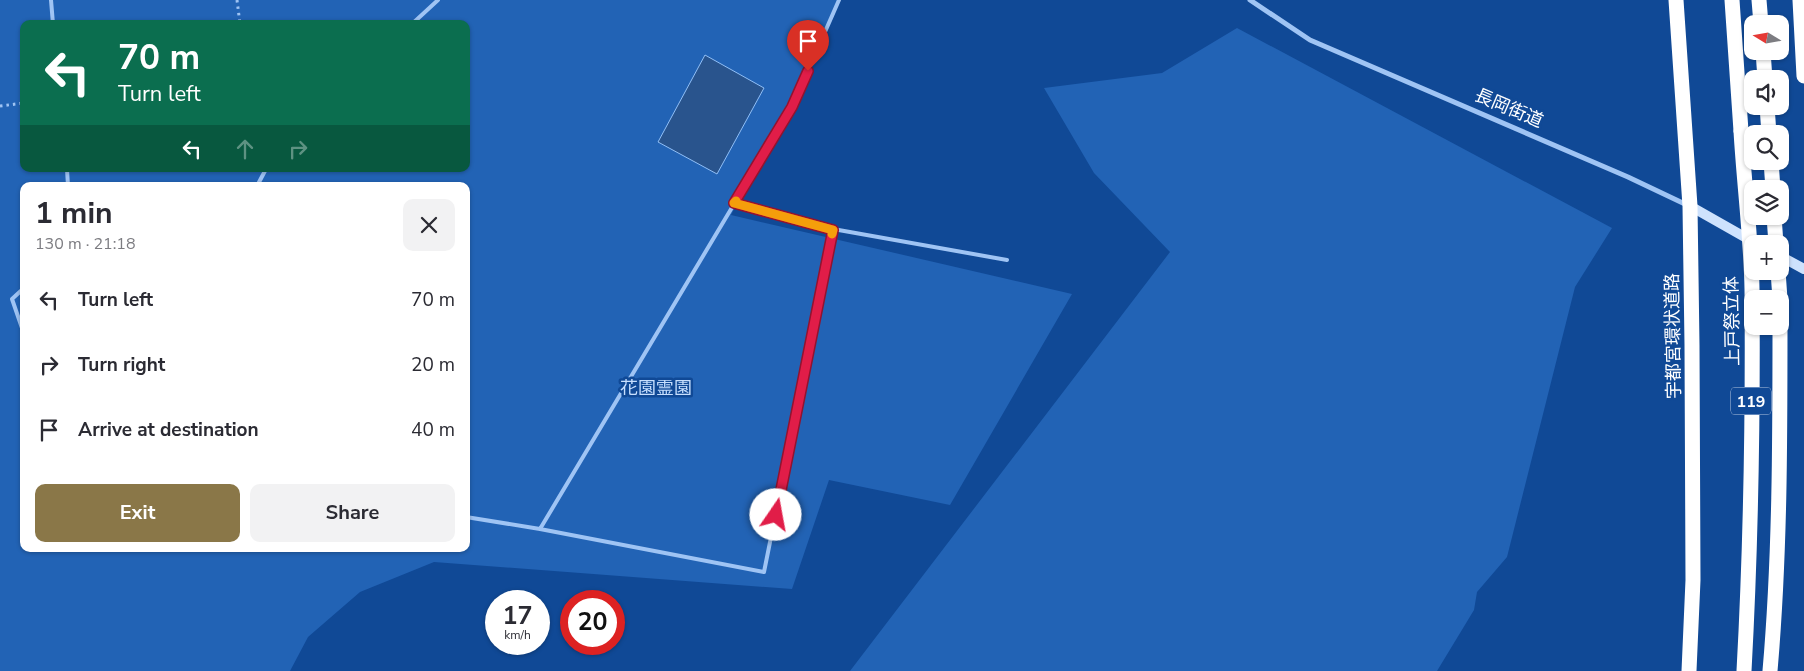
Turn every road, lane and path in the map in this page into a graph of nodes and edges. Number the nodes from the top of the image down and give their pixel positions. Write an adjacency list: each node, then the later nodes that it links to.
1 (51, 0): 11 (lane)
2 (238, 0): 12 (path)
3 (438, 0): 13 (lane)
4 (839, 0): 17 (lane)
5 (1250, 0): 18 (street, 長岡街道)
6 (1676, 0): 18 (highway, 宇都宮環状道路)
7 (1732, 0): 30 (highway, 上戸祭立体 / 119, bridge)
8 (1759, 0): 10 (highway)
9 (1800, 0): 14 (highway)
10 (1760, 15)
11 (53, 20)
12 (240, 20)
13 (416, 20)
14 (1804, 76)
15 (20, 104): 16 (path)
16 (0, 106)
17 (734, 203): 19 (lane); 28 (lane)
18 (1690, 206): 20 (street, 長岡街道); 29 (highway, 宇都宮環状道路)
19 (833, 230): 21 (lane); 28 (lane)
20 (1744, 236)
21 (1007, 260)
22 (1789, 261): 23 (street)
23 (1804, 269)
24 (20, 292): 25 (lane)
25 (20, 322)
26 (1780, 335): 31 (highway, 119)
27 (470, 517): 28 (lane)
28 (540, 529)
29 (1689, 671)
30 (1744, 671)
31 (1770, 671)

